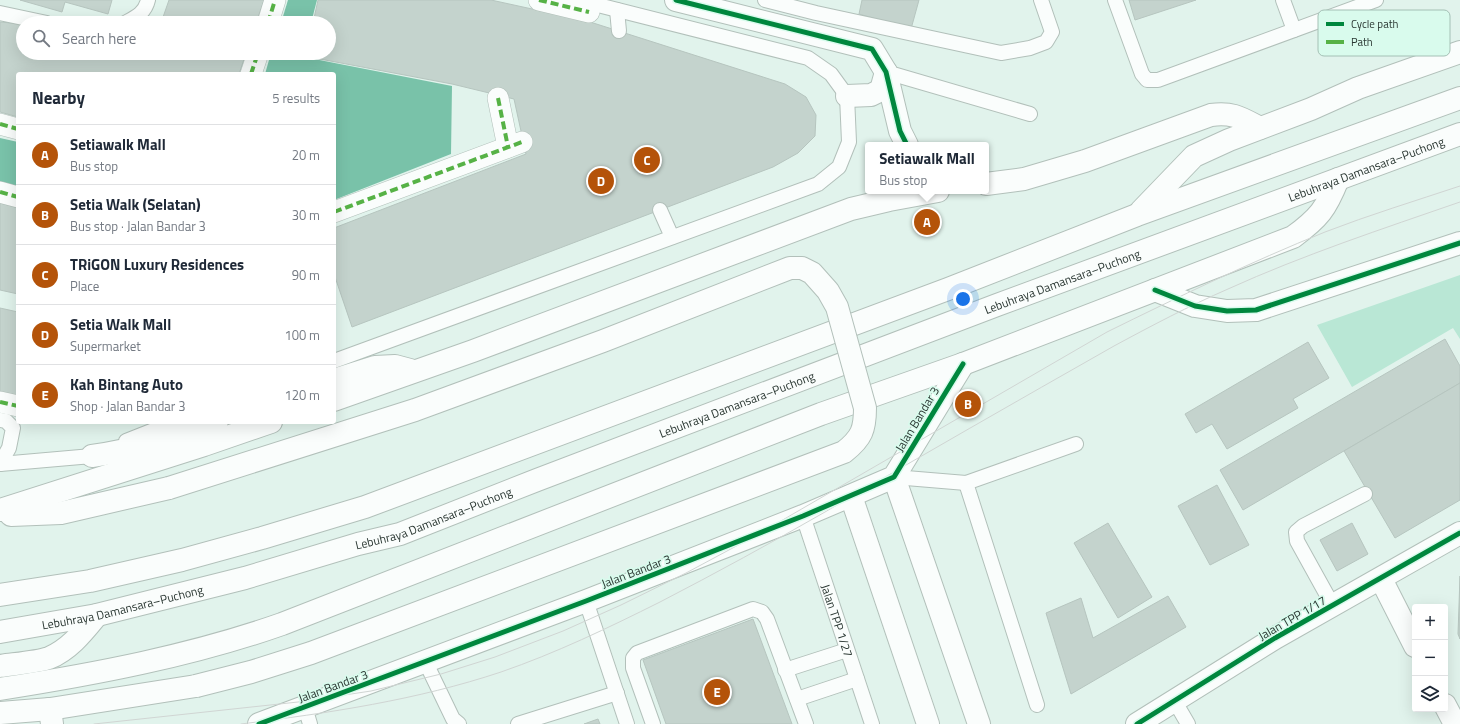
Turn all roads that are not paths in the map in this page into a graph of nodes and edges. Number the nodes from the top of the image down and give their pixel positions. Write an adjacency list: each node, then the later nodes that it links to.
1 (148, 0): 15 (lane)
2 (275, 0): 16 (street)
3 (539, 0): 10 (street)
4 (676, 0): 25 (main road)
5 (765, 0): 6 (lane)
6 (1041, 0)
7 (1115, 0): 18 (lane)
8 (1283, 0): 18 (lane)
9 (1370, 1): 12 (lane)
10 (584, 6): 11 (lane)
11 (617, 10): 19 (lane); 26 (lane)
12 (1346, 10)
13 (0, 13): 14 (lane)
14 (16, 16)
15 (137, 16)
16 (270, 16)
17 (1318, 21): 18 (lane)
18 (1294, 30)
19 (619, 31)
20 (1460, 52): 22 (main road)
21 (1449, 56): 32 (main road)
22 (1450, 56)
23 (256, 60): 24 (street)
24 (252, 72)
25 (886, 72): 26 (main road); 29 (lane); 34 (main road)
26 (847, 96): 43 (lane)
27 (498, 98): 41 (street)
28 (1460, 98): 42 (main road)
29 (1030, 114)
30 (0, 124): 31 (street)
31 (16, 128)
32 (1260, 128): 36 (main road); 42 (main road)
33 (1460, 134): 35 (main road, Lebuhraya Damansara–Puchong)
34 (906, 142)
35 (1338, 179): 45 (main road); 72 (main road, Lebuhraya Damansara–Puchong)
36 (989, 184)
37 (0, 192): 39 (street)
38 (922, 194): 49 (main road)
39 (16, 196)
40 (660, 210): 43 (lane)
41 (336, 211)
42 (1138, 215): 69 (main road)
43 (672, 237): 46 (lane)
44 (1460, 243): 45 (main road)
45 (1155, 290): 48 (main road)
46 (336, 363)
47 (336, 363): 49 (main road)
48 (963, 364): 60 (main road, Jalan Bandar 3); 80 (main road)
49 (415, 371): 50 (main road)
50 (336, 399)
51 (0, 402): 52 (street)
52 (16, 406)
53 (0, 420): 59 (lane)
54 (169, 424): 58 (lane)
55 (211, 424): 58 (main road)
56 (264, 424): 64 (main road)
57 (1076, 444): 61 (lane)
58 (92, 456): 59 (lane)
59 (0, 464)
60 (894, 477): 61 (lane); 63 (main road, Jalan Bandar 3); 96 (main road)
61 (966, 483): 84 (lane)
62 (1365, 494): 71 (lane)
63 (851, 496): 66 (main road, Jalan Bandar 3); 95 (main road)
64 (0, 510)
65 (0, 515): 86 (main road, bridge)
66 (803, 516): 70 (main road, Jalan Bandar 3); 75 (lane, Jalan TPP 1/27)
67 (1460, 533): 68 (main road, Jalan TPP 1/17)
68 (1381, 579): 71 (main road, Jalan TPP 1/17); 74 (main road)
69 (0, 596)
70 (586, 601): 76 (main road, Jalan Bandar 3); 81 (lane)
71 (1333, 606): 83 (main road, Jalan TPP 1/17)
72 (97, 615): 73 (main road, Lebuhraya Damansara–Puchong); 77 (main road)
73 (0, 632)
74 (1412, 640)
75 (848, 650): 78 (lane); 79 (lane, Jalan TPP 1/27)
76 (426, 663): 87 (main road, Jalan Bandar 3); 88 (lane)
77 (0, 666)
78 (785, 670): 82 (lane); 92 (lane)
79 (857, 680): 82 (lane); 94 (lane, Jalan TPP 1/27)
80 (0, 689)
81 (617, 693): 90 (lane); 91 (lane)
82 (797, 699): 93 (lane)
83 (1174, 700): 97 (main road, Jalan TPP 1/17); 98 (lane)
84 (1037, 705)
85 (0, 713): 86 (main road)
86 (51, 716)
87 (307, 716): 89 (main road, Jalan Bandar 3)
88 (454, 722)
89 (259, 724)
90 (518, 724)
91 (627, 724)
92 (653, 724)
93 (806, 724)
94 (872, 724)
95 (928, 724)
96 (979, 724)
97 (1137, 724)
98 (1188, 724)

